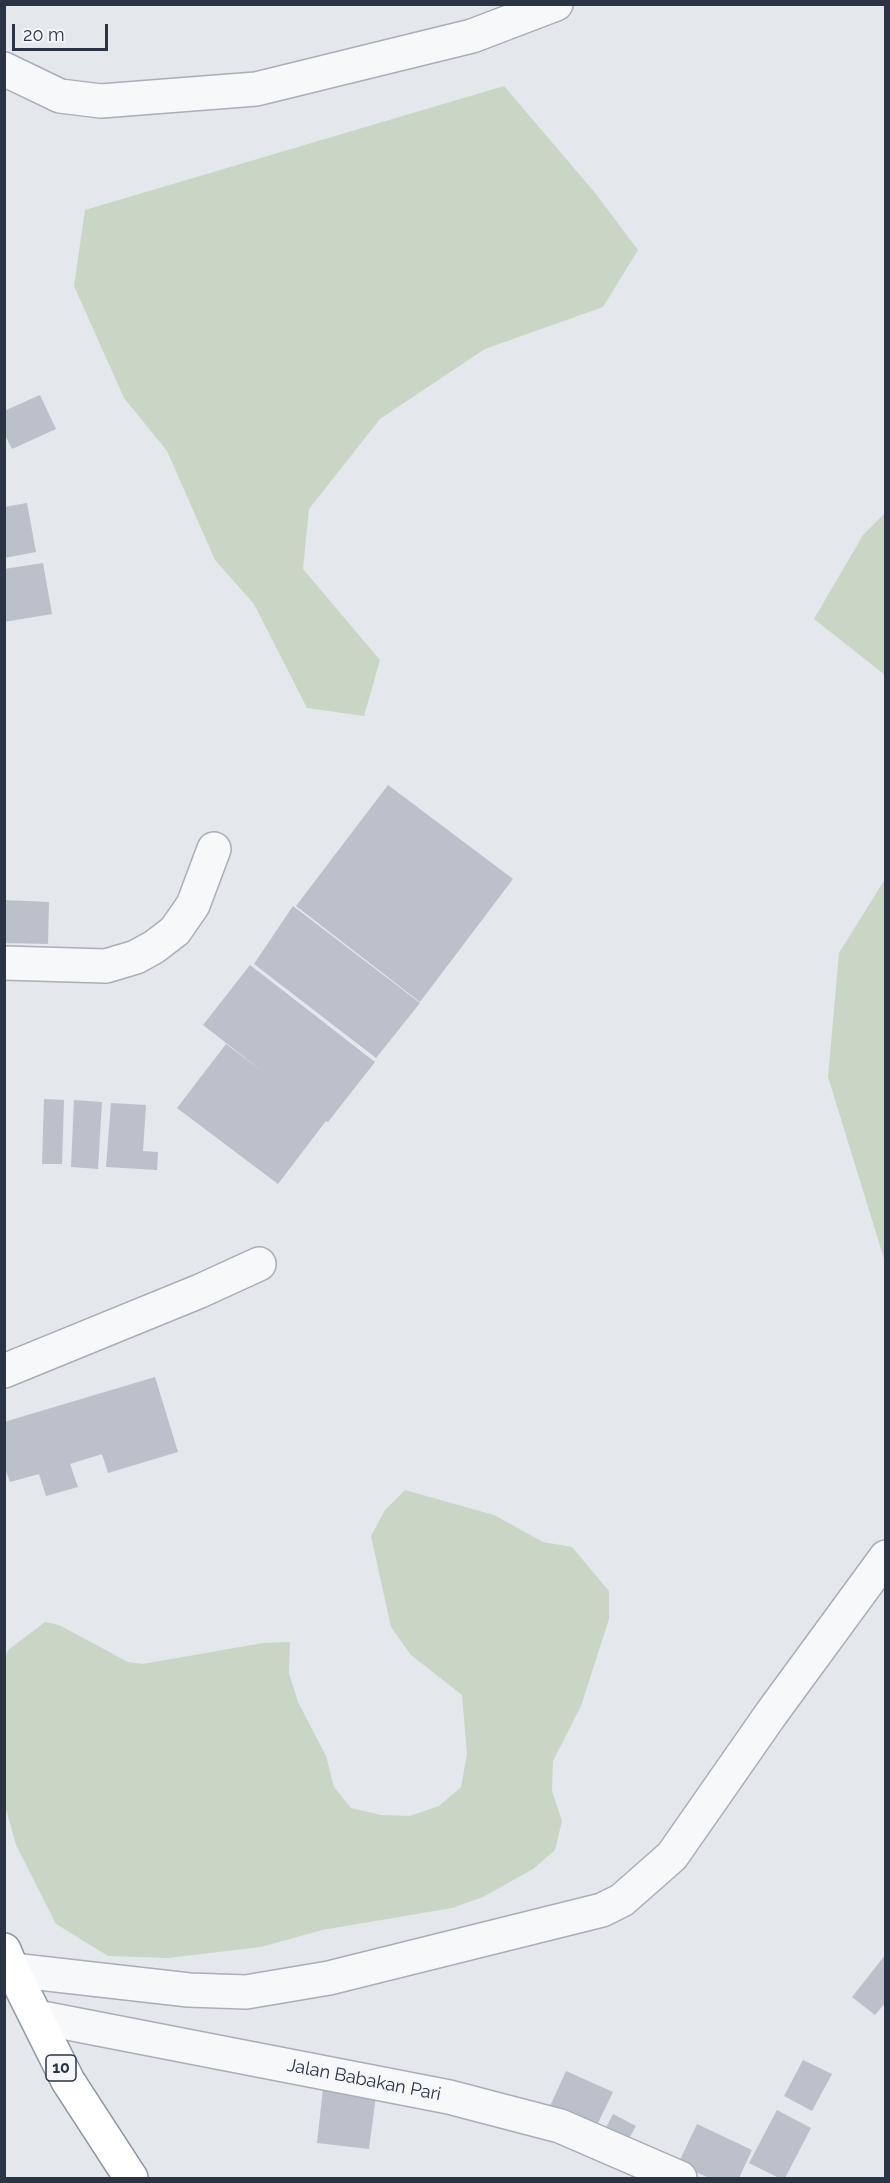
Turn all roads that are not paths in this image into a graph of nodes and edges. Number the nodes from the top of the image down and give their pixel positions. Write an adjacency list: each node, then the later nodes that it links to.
1 (556, 4): 2 (street)
2 (4, 69)
3 (214, 849): 4 (street)
4 (4, 963)
5 (259, 1264): 6 (street)
6 (4, 1371)
7 (885, 1557): 8 (street)
8 (7, 1963): 9 (highway, 10)
9 (37, 2017): 10 (highway, 10); 11 (street, Jalan Babakan Pari)
10 (131, 2178)
11 (680, 2178)

